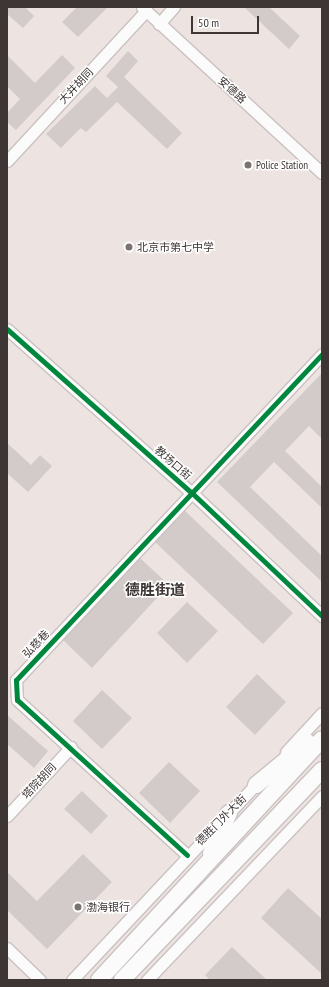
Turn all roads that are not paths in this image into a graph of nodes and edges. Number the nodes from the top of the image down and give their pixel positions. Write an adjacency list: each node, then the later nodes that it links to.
1 (174, 7): 3 (street)
2 (144, 9): 3 (street, 安德路); 4 (street, 大井胡同)
3 (159, 24): 5 (street, 安德路)
4 (7, 161)
5 (322, 173)
6 (7, 329): 8 (street, 教场口街)
7 (322, 354): 8 (street, 弘慈巷)
8 (192, 493): 9 (street, 教场口街); 13 (street, 弘慈巷)
9 (322, 616)
10 (322, 713): 15 (street, 德胜门外大街)
11 (322, 731): 15 (highway)
12 (322, 739): 20 (highway, 德胜门外大街)
13 (71, 747): 18 (street, 塔院胡同); 19 (street, 弘慈巷)
14 (322, 770): 25 (highway)
15 (256, 785): 17 (street, 德胜门外大街)
16 (322, 796): 26 (street)
17 (229, 813): 19 (street, 德胜门外大街); 20 (highway)
18 (7, 816)
19 (187, 855): 23 (street, 德胜门外大街)
20 (206, 866): 24 (highway, 德胜门外大街)
21 (7, 948): 22 (street)
22 (40, 980)
23 (72, 980)
24 (99, 980)
25 (122, 980)
26 (147, 980)

